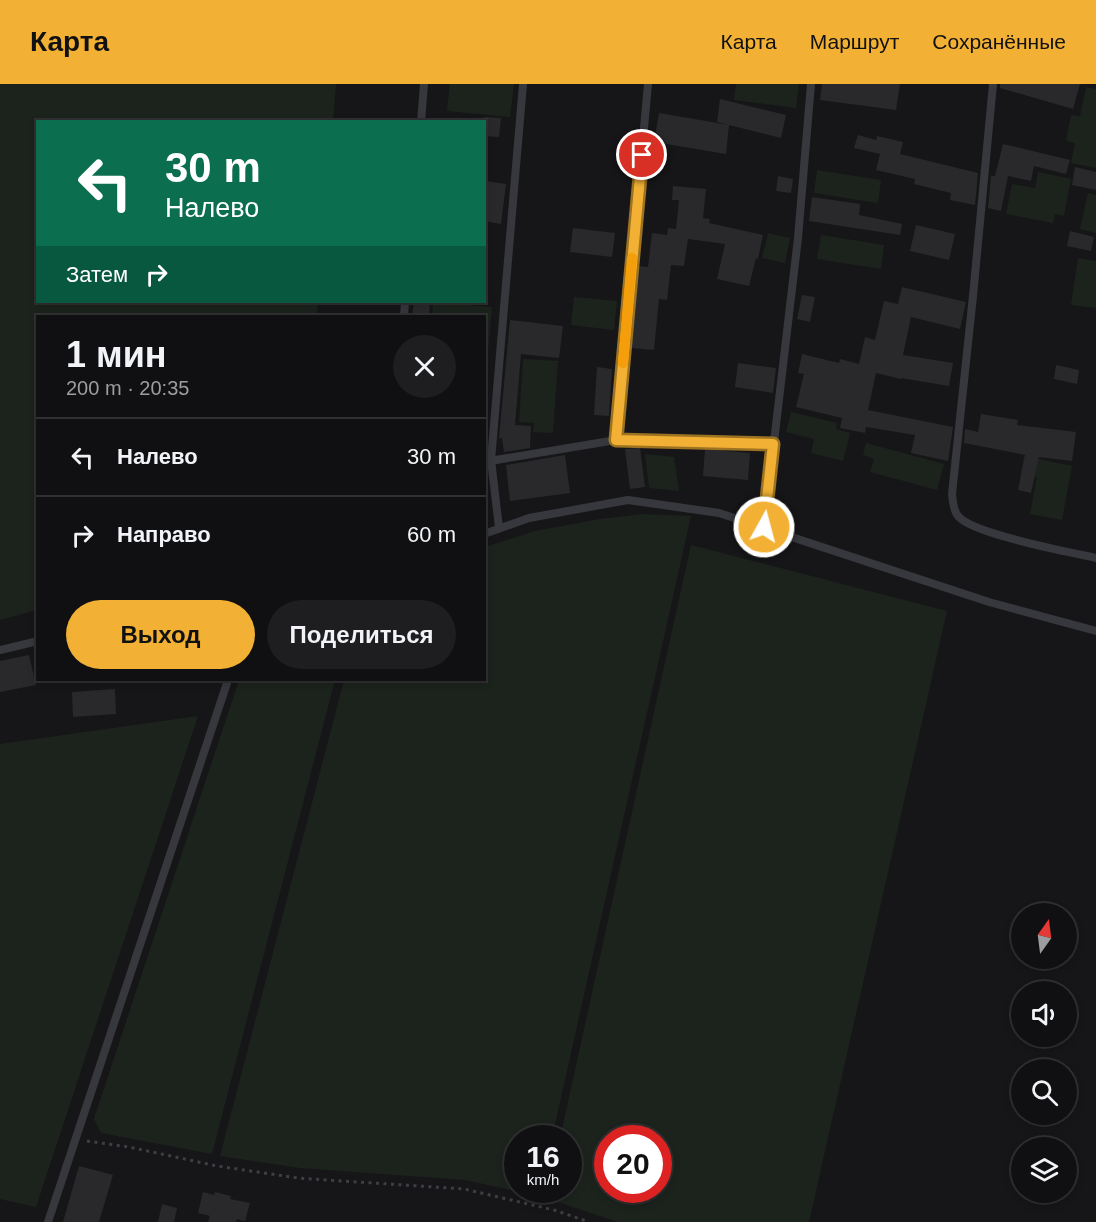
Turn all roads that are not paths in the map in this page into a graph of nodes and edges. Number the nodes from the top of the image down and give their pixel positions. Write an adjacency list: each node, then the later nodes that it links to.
1 (424, 84): 6 (lane)
2 (523, 84): 9 (lane)
3 (648, 84): 7 (lane)
4 (811, 84): 8 (lane)
5 (993, 84): 13 (lane)
6 (421, 120)
7 (616, 440): 8 (lane); 9 (lane)
8 (773, 444): 10 (lane)
9 (488, 461): 11 (lane)
10 (764, 527): 11 (lane); 14 (lane)
11 (499, 528): 12 (lane)
12 (486, 533)
13 (1096, 558)
14 (1096, 631)
15 (36, 641): 16 (lane)
16 (0, 650)
17 (228, 681): 18 (lane)
18 (48, 1222)

